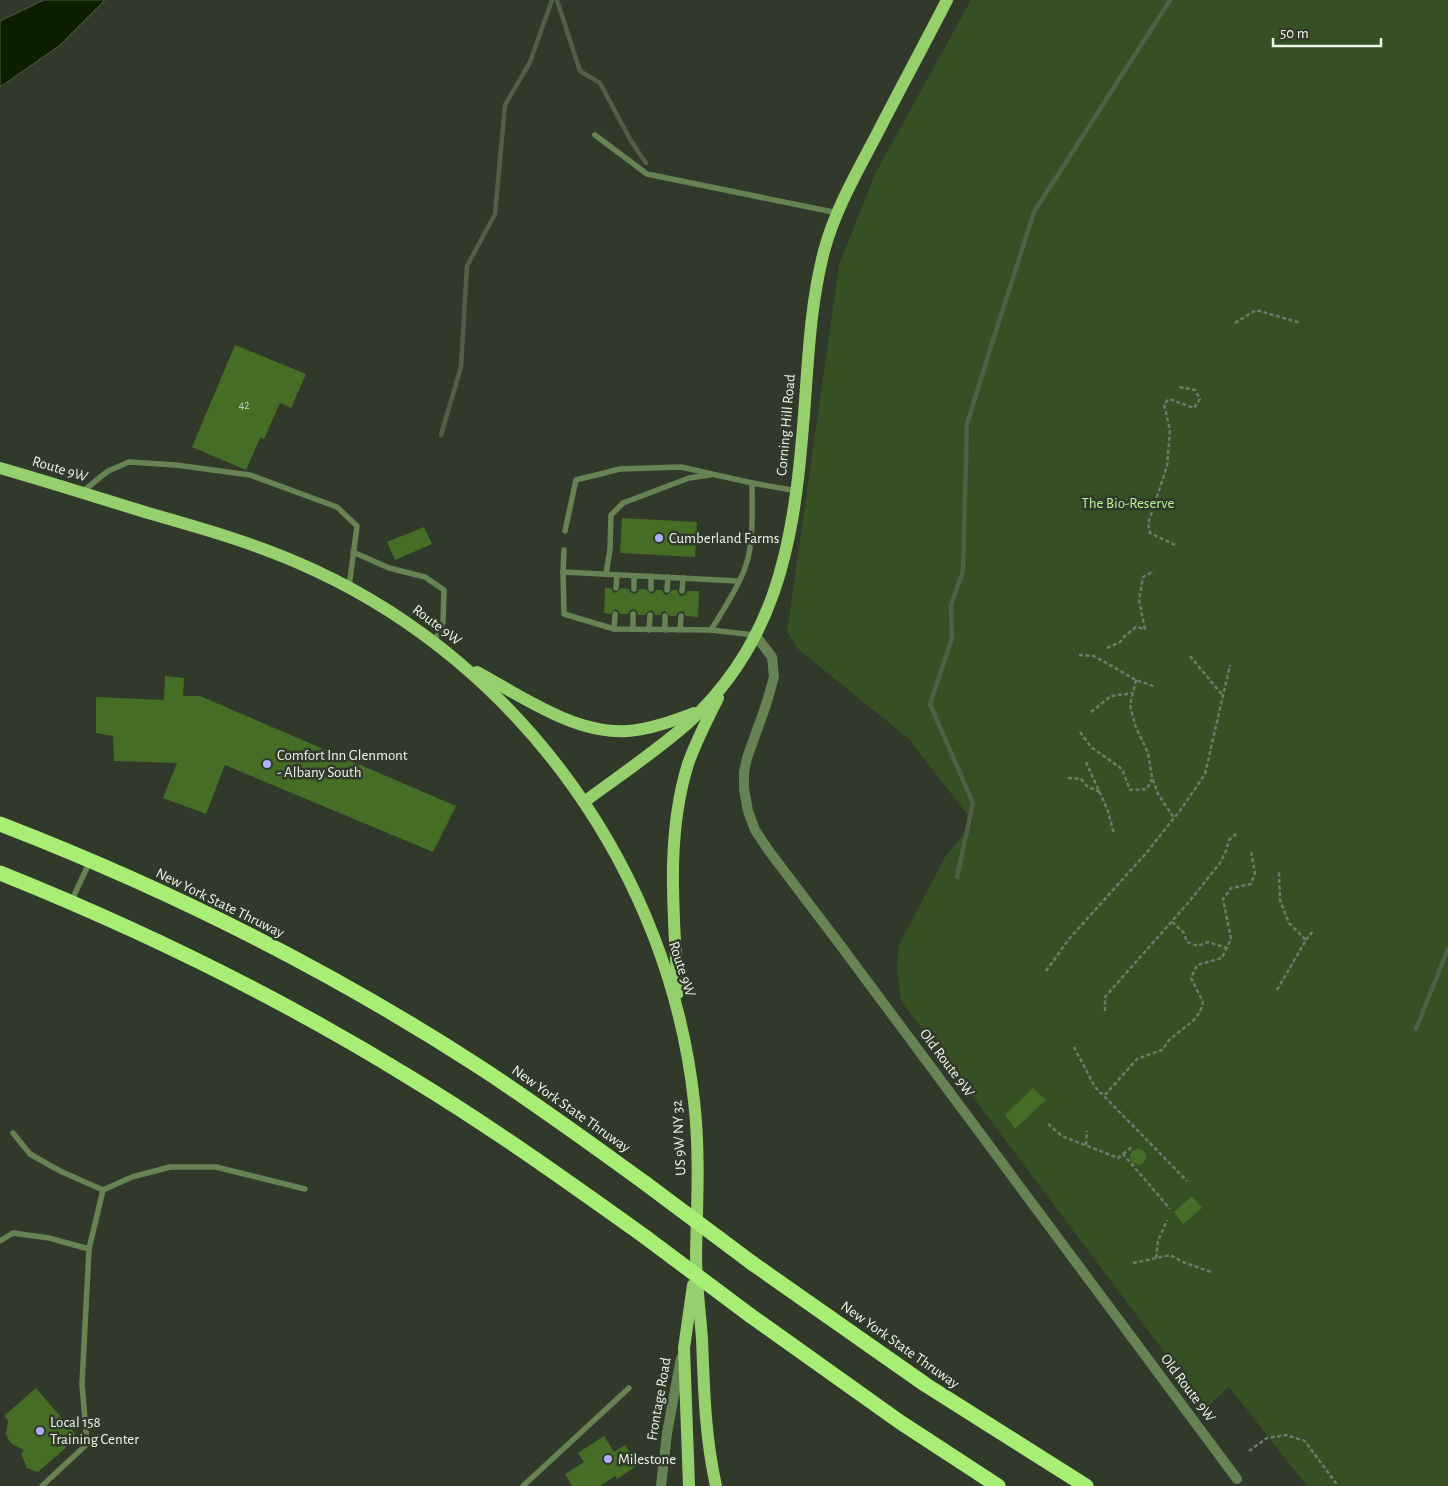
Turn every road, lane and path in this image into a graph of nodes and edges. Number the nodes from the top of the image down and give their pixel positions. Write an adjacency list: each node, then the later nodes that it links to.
1 (947, 0): 3 (main road, Corning Hill Road)
2 (595, 135): 3 (lane)
3 (838, 213): 10 (main road, Corning Hill Road)
4 (1235, 323): 5 (path)
5 (1301, 323)
6 (1179, 387): 13 (path)
7 (0, 468): 11 (main road, Route 9W)
8 (715, 474): 9 (lane); 12 (lane); 18 (lane)
9 (752, 483): 10 (lane); 24 (lane)
10 (797, 491): 42 (main road, Corning Hill Road)
11 (82, 492): 15 (lane); 25 (main road, Route 9W)
12 (565, 531)
13 (1175, 545)
14 (564, 550): 17 (lane)
15 (353, 552): 25 (lane); 43 (lane)
16 (1154, 571): 44 (path)
17 (563, 572): 18 (lane); 36 (lane)
18 (606, 574): 19 (lane)
19 (617, 575): 20 (lane); 26 (lane)
20 (634, 576): 21 (lane); 27 (lane)
21 (651, 576): 22 (lane); 28 (lane)
22 (668, 578): 23 (lane); 29 (lane)
23 (683, 578): 24 (lane); 30 (lane)
24 (738, 581): 41 (lane)
25 (349, 587): 43 (main road, Route 9W)
26 (616, 588)
27 (634, 589)
28 (651, 589)
29 (667, 590)
30 (682, 591)
31 (615, 614): 36 (lane)
32 (633, 614): 37 (lane)
33 (650, 615): 38 (lane)
34 (666, 616): 39 (lane)
35 (681, 616): 40 (lane)
36 (614, 628): 37 (lane)
37 (633, 629): 38 (lane)
38 (649, 630): 39 (lane)
39 (665, 630): 40 (lane)
40 (680, 630): 41 (lane)
41 (711, 630): 42 (lane)
42 (756, 636): 50 (main road, Corning Hill Road); 101 (street, Old Route 9W)
43 (434, 643): 47 (main road, Route 9W)
44 (1107, 648)
45 (1079, 655): 49 (path)
46 (1190, 656): 53 (path)
47 (458, 662): 54 (main road); 61 (main road, Route 9W)
48 (1230, 666): 53 (path)
49 (1136, 680): 51 (path); 52 (path)
50 (725, 684): 54 (main road, Corning Hill Road); 78 (main road)
51 (1156, 688)
52 (1132, 693): 55 (path); 58 (path)
53 (1223, 696): 62 (path)
54 (701, 710): 61 (main road, Corning Hill Road)
55 (1091, 712)
56 (1080, 732): 58 (path)
57 (1086, 762): 60 (path)
58 (1152, 777): 62 (path)
59 (1068, 778): 60 (path)
60 (1100, 792): 65 (path)
61 (584, 802): 78 (main road, Route 9W)
62 (1174, 818): 75 (path)
63 (0, 824): 67 (highway, New York State Thruway)
64 (1237, 832): 71 (path)
65 (1114, 834)
66 (1251, 850): 74 (path)
67 (90, 861): 70 (lane); 108 (highway, New York State Thruway, bridge)
68 (1279, 872): 73 (path)
69 (0, 873): 70 (highway)
70 (71, 902): 107 (highway, bridge)
71 (1172, 922): 74 (path); 77 (path)
72 (1313, 931): 73 (path)
73 (1306, 940): 76 (path)
74 (1227, 948): 80 (path)
75 (1046, 971)
76 (1276, 990)
77 (1104, 1011)
78 (679, 1015): 95 (main road, US 9W NY 32)
79 (1074, 1047): 80 (path)
80 (1105, 1095): 87 (path)
81 (1048, 1124): 84 (path)
82 (1087, 1131): 84 (path)
83 (13, 1133): 89 (lane)
84 (1086, 1145): 86 (path)
85 (1132, 1147): 86 (path)
86 (1124, 1154): 90 (path)
87 (1187, 1181)
88 (305, 1189): 89 (lane)
89 (103, 1190): 93 (lane)
90 (1170, 1209)
91 (1168, 1220): 94 (path)
92 (0, 1241): 93 (lane)
93 (89, 1250): 102 (lane)
94 (1156, 1258): 96 (path); 97 (path)
95 (696, 1260): 98 (main road); 106 (main road)
96 (1133, 1263)
97 (1211, 1272)
98 (684, 1348): 104 (street, Frontage Road); 105 (main road)
99 (629, 1388): 103 (lane)
100 (1249, 1451): 109 (path)
101 (1237, 1479)
102 (42, 1486)
103 (523, 1486)
104 (662, 1486)
105 (689, 1486)
106 (716, 1486)
107 (998, 1486)
108 (1086, 1486)
109 (1338, 1486)

